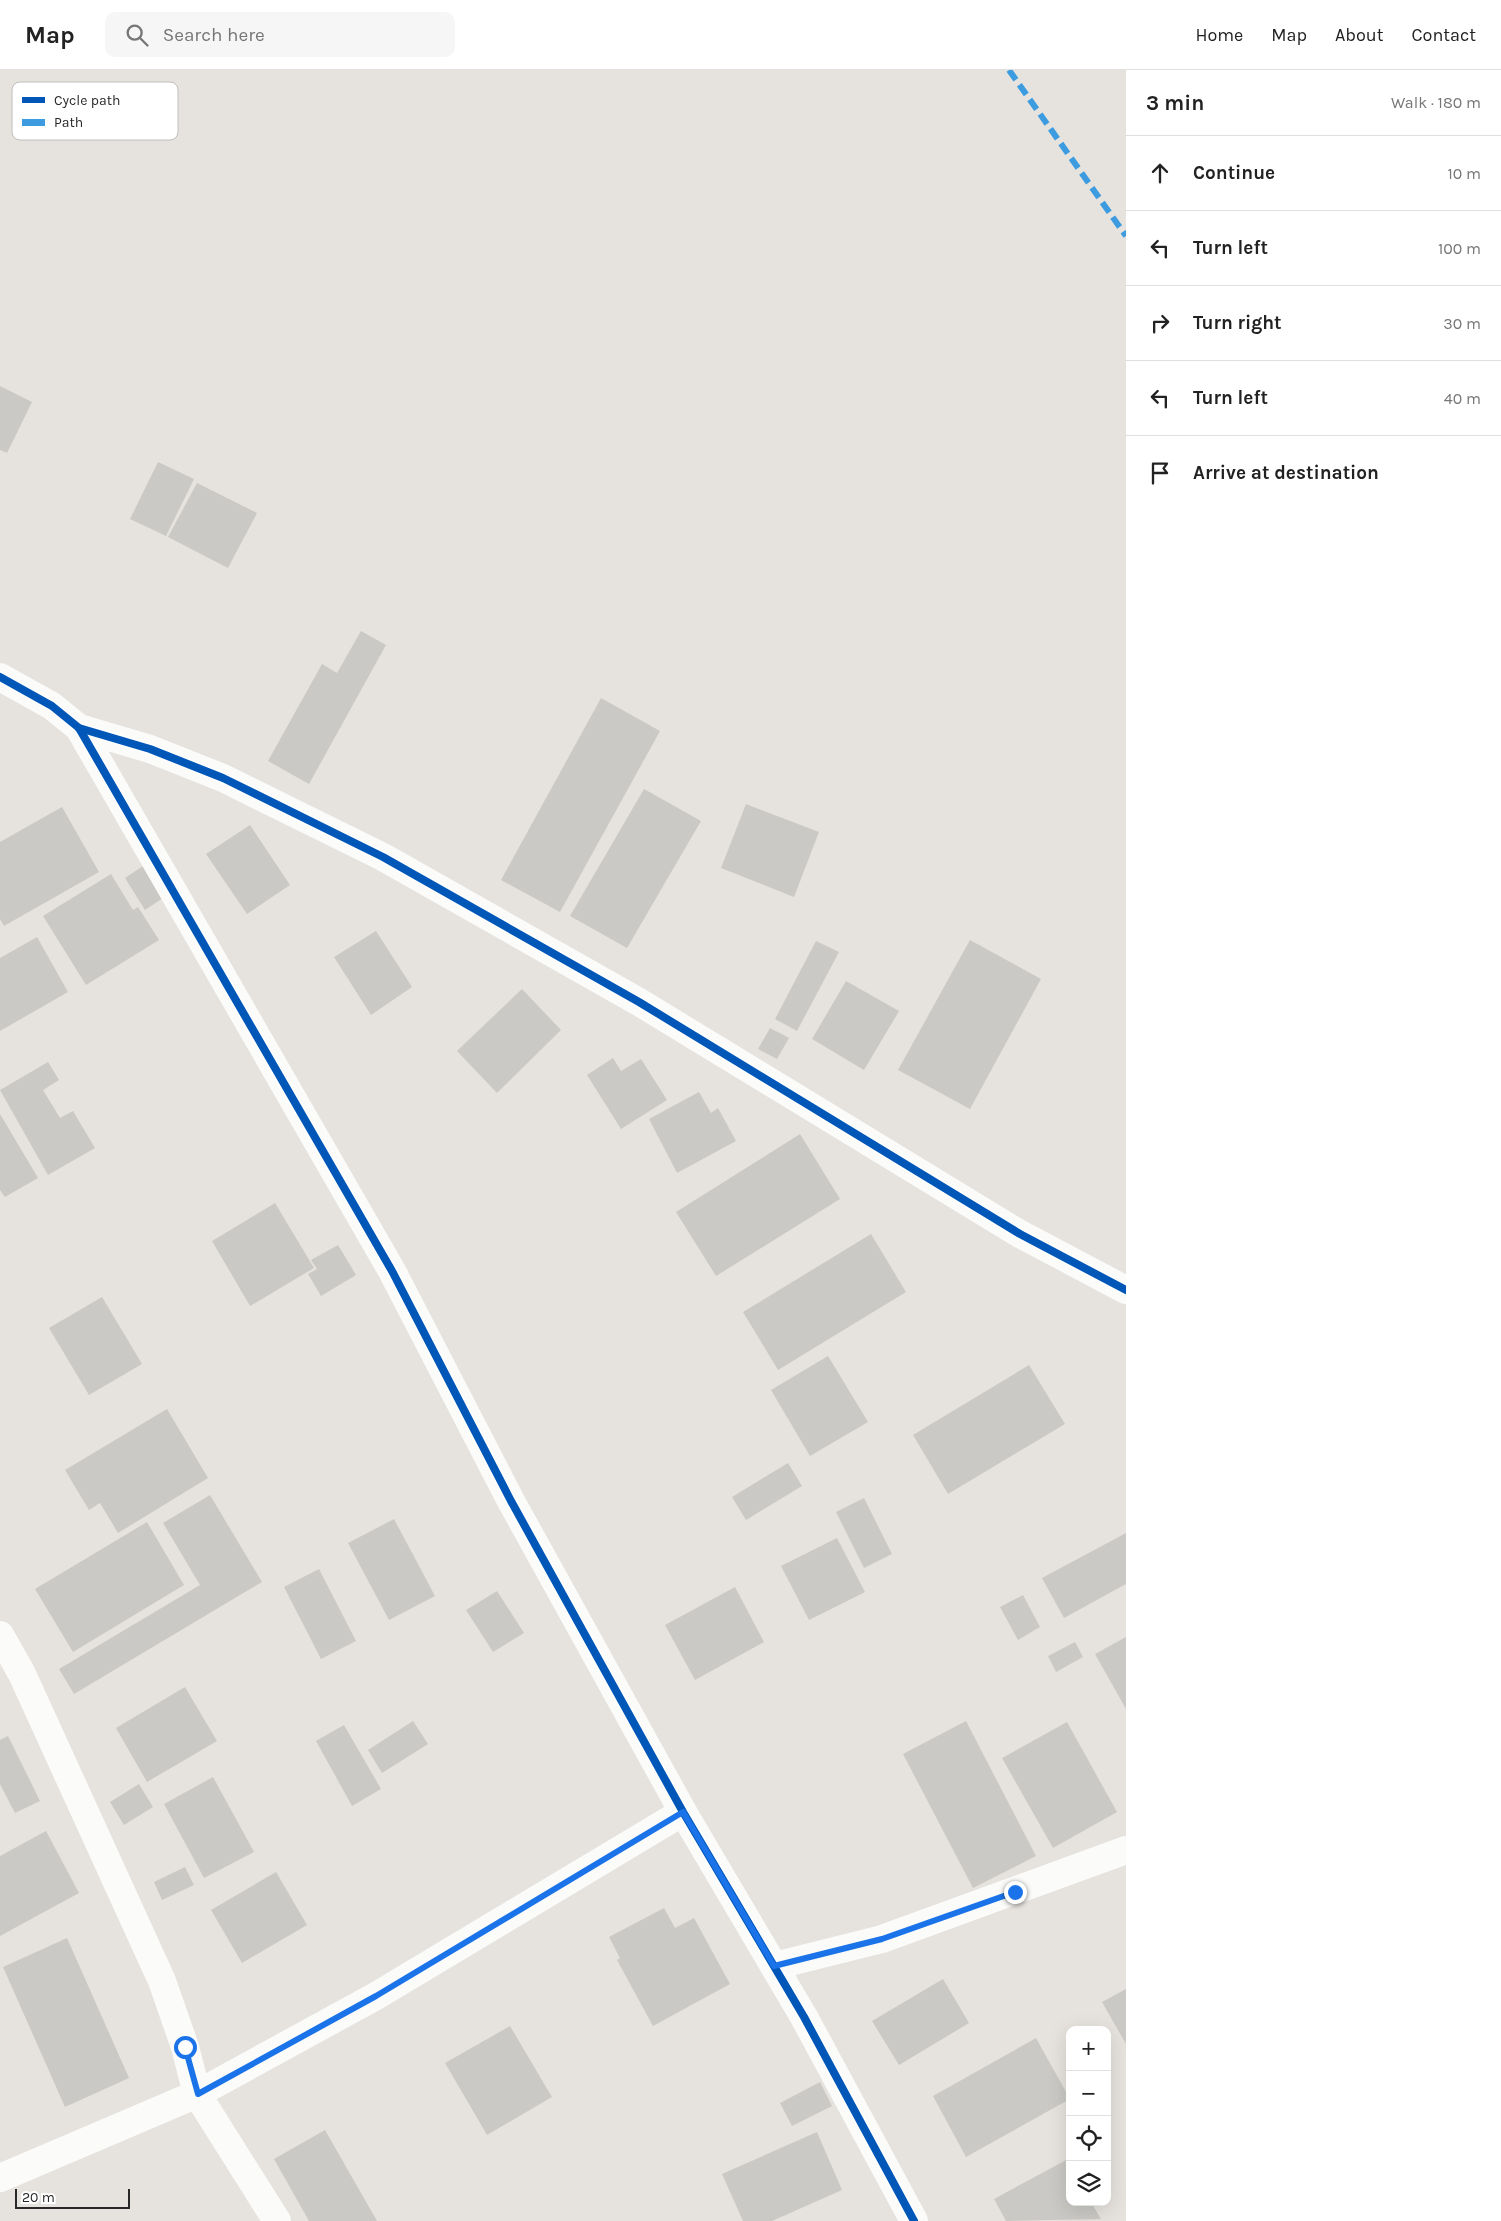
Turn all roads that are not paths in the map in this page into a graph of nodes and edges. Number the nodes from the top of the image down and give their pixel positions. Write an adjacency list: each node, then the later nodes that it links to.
1 (0, 677): 2 (street)
2 (79, 728): 3 (street); 5 (street)
3 (1126, 1290)
4 (0, 1635): 8 (street)
5 (683, 1812): 7 (street); 8 (street)
6 (1126, 1850): 7 (street)
7 (774, 1966): 11 (street)
8 (198, 2094): 9 (street); 10 (street)
9 (0, 2178)
10 (277, 2221)
11 (914, 2221)

